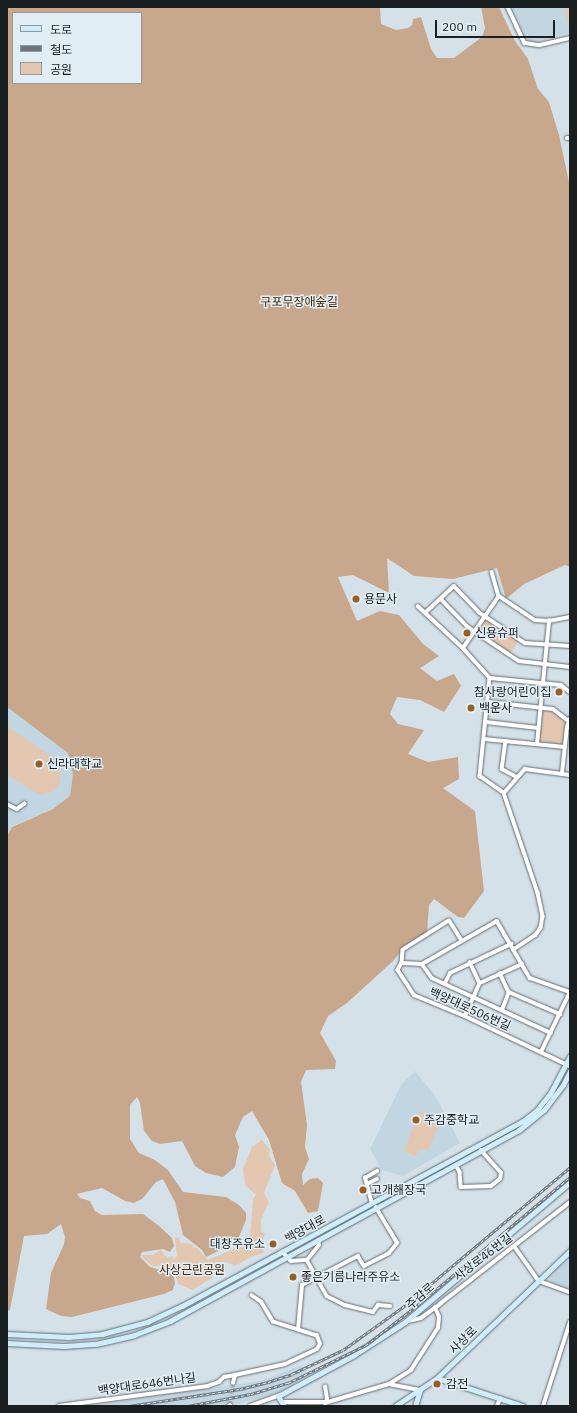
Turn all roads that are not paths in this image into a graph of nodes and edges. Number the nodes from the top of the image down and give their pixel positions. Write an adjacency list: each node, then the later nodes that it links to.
1 (508, 7): 2 (street)
2 (570, 38)
3 (492, 572): 4 (street)
4 (499, 596): 8 (street); 10 (street)
5 (441, 599): 7 (street); 8 (street); 11 (street)
6 (418, 606): 7 (street)
7 (426, 612): 14 (street)
8 (486, 616): 11 (street); 12 (street)
9 (570, 617): 10 (street)
10 (549, 621): 12 (street)
11 (475, 632): 14 (street); 15 (street)
12 (547, 643): 13 (street); 15 (street)
13 (570, 646)
14 (464, 648): 17 (street)
15 (545, 663): 16 (street); 18 (street)
16 (570, 667)
17 (490, 678): 18 (street); 20 (street)
18 (542, 683): 19 (street); 21 (street)
19 (570, 692)
20 (489, 702): 21 (street); 23 (street)
21 (540, 708): 22 (street); 24 (street)
22 (569, 720): 28 (street)
23 (486, 722): 24 (street); 25 (street)
24 (538, 728): 27 (street)
25 (484, 739): 26 (street); 32 (street)
26 (506, 741): 27 (street); 31 (street)
27 (537, 744): 28 (street)
28 (565, 747): 29 (street)
29 (562, 774): 30 (street); 31 (street)
30 (570, 774)
31 (517, 777): 32 (street)
32 (504, 794): 37 (street)
33 (7, 804): 34 (street)
34 (24, 804)
35 (461, 940): 36 (street); 39 (street); 40 (street)
36 (511, 944): 37 (street); 38 (street)
37 (514, 950): 41 (street)
38 (470, 962): 43 (street); 44 (street)
39 (402, 963): 40 (street); 50 (street, 백양대로506번길)
40 (422, 964): 43 (street)
41 (522, 964): 42 (street); 46 (street)
42 (500, 973): 44 (street); 45 (street)
43 (445, 983): 47 (street)
44 (480, 983): 47 (street)
45 (510, 992): 48 (street); 49 (street)
46 (570, 992): 49 (street)
47 (473, 998): 48 (street); 50 (street)
48 (502, 1010): 51 (street)
49 (560, 1014): 51 (street)
50 (465, 1016): 52 (street, 백양대로506번길)
51 (551, 1033): 52 (street)
52 (541, 1052): 54 (street, 백양대로506번길)
53 (570, 1056): 54 (main road, 백양대로)
54 (568, 1065): 63 (main road, 백양대로)
55 (570, 1071): 56 (main road, 백양대로)
56 (481, 1151): 57 (main road, 백양대로); 57 (street)
57 (456, 1165): 63 (main road, 백양대로)
58 (377, 1172): 61 (street)
59 (377, 1179): 61 (street)
60 (570, 1182): 76 (main road, 주감로)
61 (366, 1184): 63 (street)
62 (570, 1202): 65 (street, 사상로46번길)
63 (374, 1206): 64 (main road, 백양대로); 67 (main road, 백양대로); 70 (street)
64 (318, 1241): 68 (main road, 백양대로); 69 (street)
65 (514, 1247): 71 (street); 75 (street, 사상로46번길)
66 (570, 1251): 71 (main road, 사상로)
67 (283, 1252): 68 (street); 79 (main road, 백양대로)
68 (288, 1257): 69 (street); 80 (main road, 백양대로)
69 (307, 1260): 70 (street)
70 (315, 1277): 74 (street); 78 (street)
71 (539, 1281): 72 (street); 82 (main road, 사상로)
72 (570, 1292)
73 (252, 1296): 78 (street)
74 (390, 1306)
75 (435, 1308): 76 (street, 사상로46번길); 84 (street)
76 (405, 1322): 87 (main road, 주감로)
77 (570, 1322): 97 (street)
78 (298, 1330): 81 (street, 백양대로646번나길)
79 (7, 1334)
80 (7, 1343)
81 (235, 1375): 83 (street); 91 (street, 백양대로646번나길)
82 (437, 1378): 86 (main road, 사상로); 88 (main road)
83 (234, 1383)
84 (389, 1384): 86 (street); 90 (street)
85 (325, 1387): 90 (street)
86 (420, 1390): 93 (main road, 사상로); 94 (main road)
87 (278, 1396): 89 (main road); 92 (street)
88 (500, 1398): 95 (street); 96 (main road)
89 (283, 1404): 90 (street)
90 (326, 1404)
91 (58, 1406)
92 (250, 1406)
93 (395, 1406)
94 (415, 1406)
95 (497, 1406)
96 (523, 1406)
97 (543, 1406)

